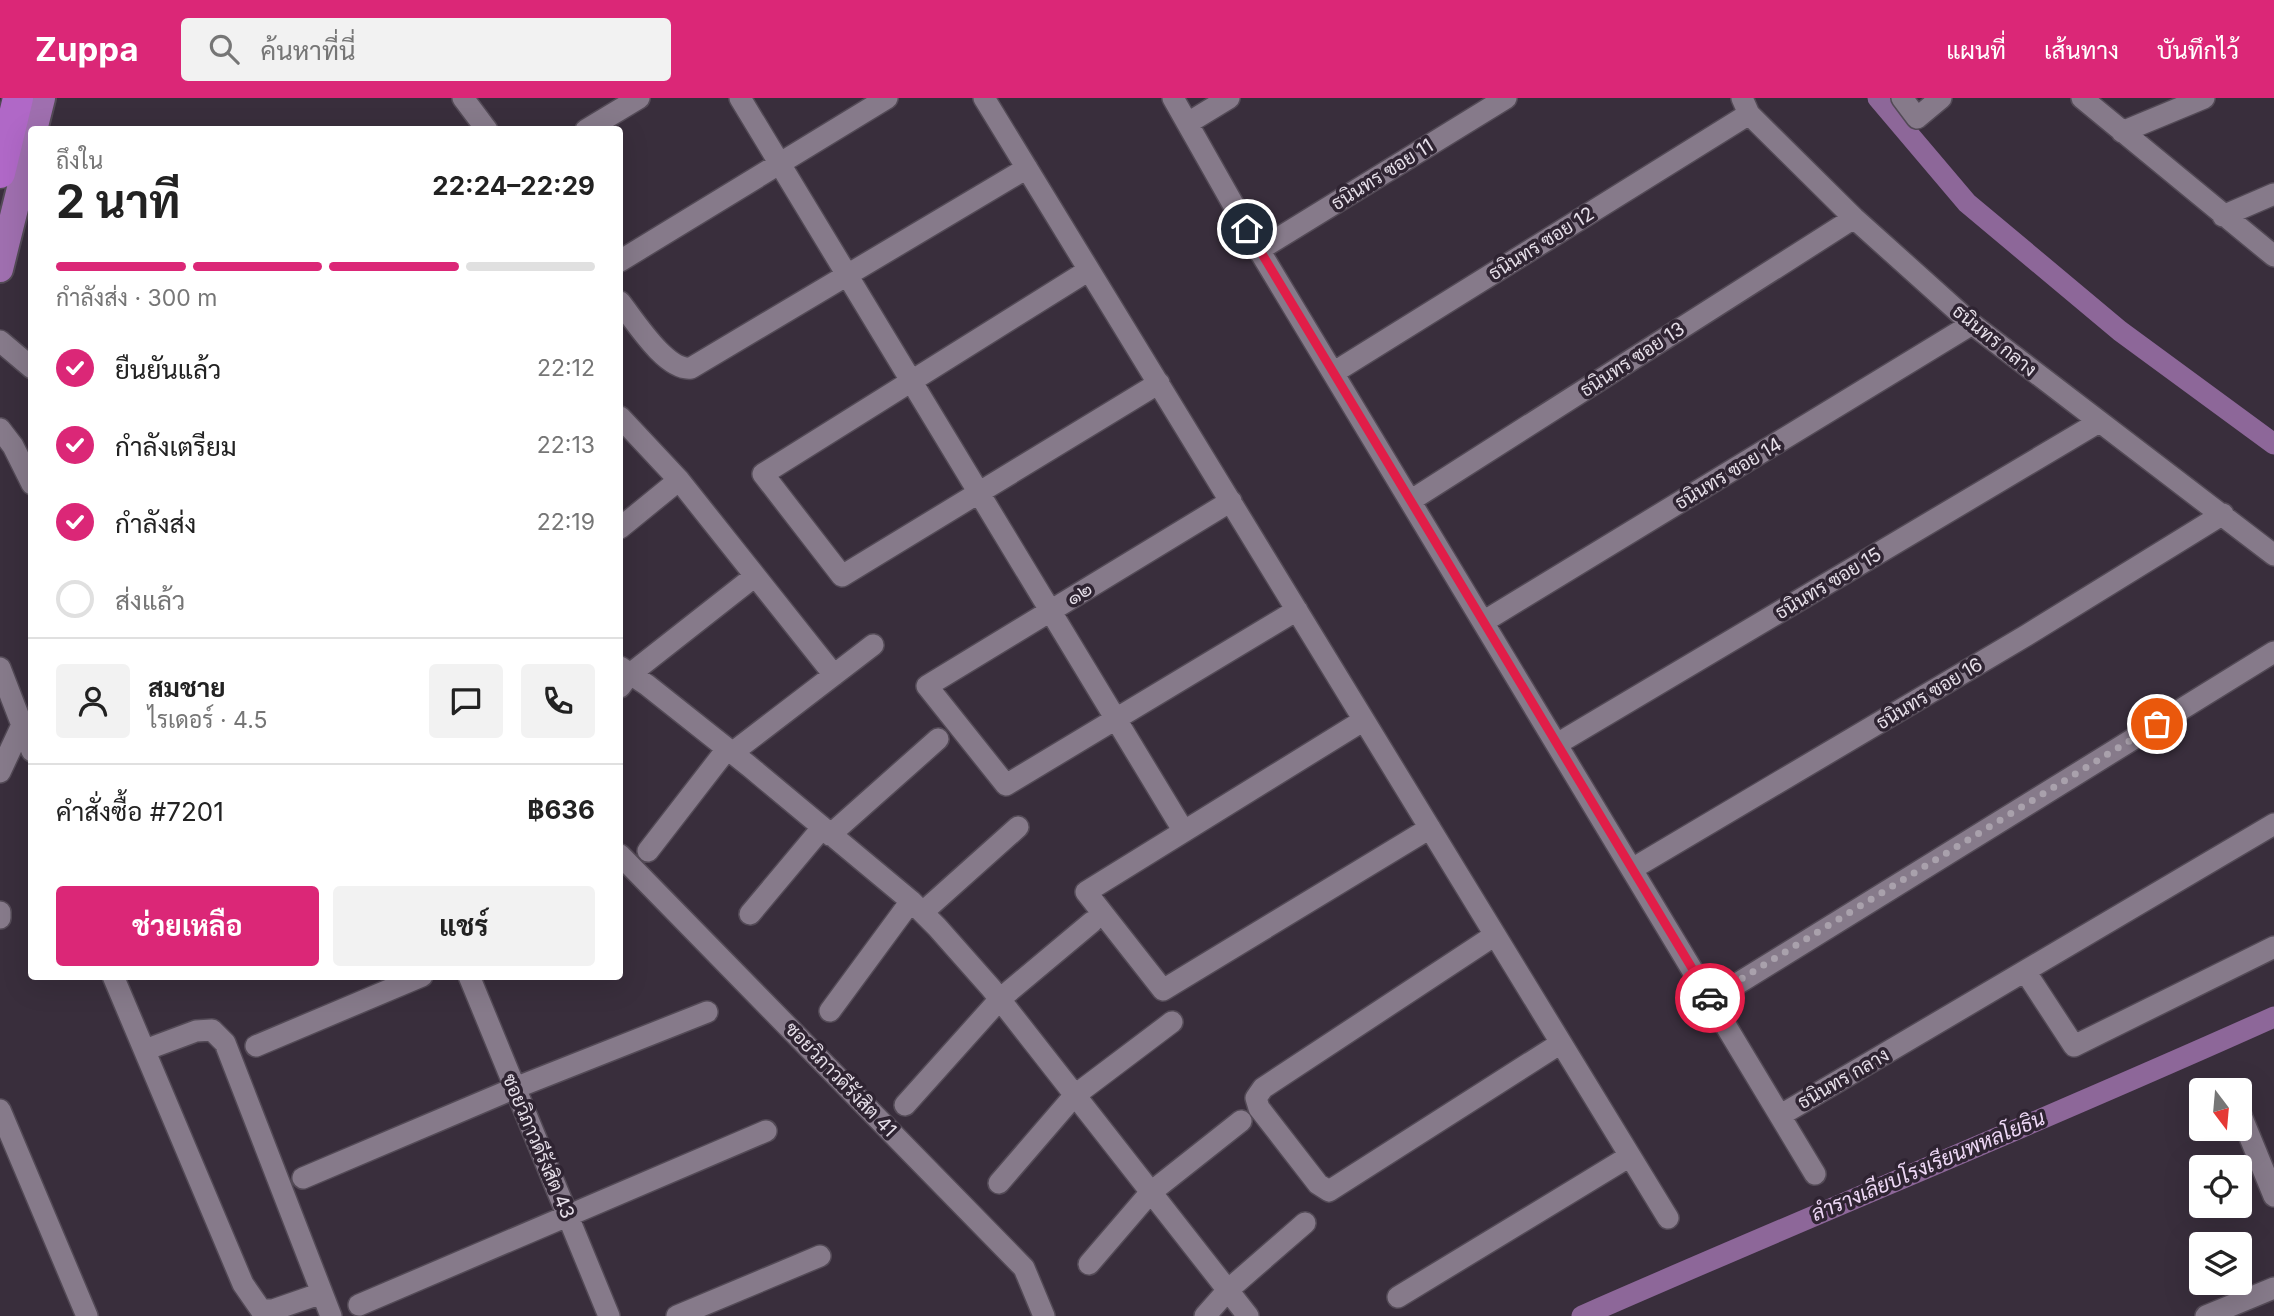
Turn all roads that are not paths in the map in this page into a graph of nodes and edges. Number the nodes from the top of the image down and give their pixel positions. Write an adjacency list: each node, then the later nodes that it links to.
1 (42, 98): 15 (main road)
2 (463, 98): 17 (street)
3 (639, 98): 18 (street)
4 (740, 98): 21 (street)
5 (887, 98): 21 (street)
6 (984, 98): 22 (street)
7 (1173, 98): 16 (street, ธนินทร กลาง)
8 (1229, 98): 16 (street)
9 (1506, 98): 27 (street, ธนินทร ซอย 11)
10 (1902, 98): 11 (street)
11 (1941, 98)
12 (2082, 98): 19 (street)
13 (2204, 98): 19 (street)
14 (1746, 106): 26 (street, ธนินทร กลาง); 37 (street, ธนินทร ซอย 12)
15 (14, 109): 23 (highway)
16 (1188, 123): 27 (street, ธนินทร กลาง)
17 (484, 126)
18 (593, 126)
19 (2122, 132): 25 (street)
20 (28, 155): 30 (main road)
21 (780, 163): 29 (street); 32 (street)
22 (1027, 168): 31 (street); 32 (street)
23 (0, 173)
24 (2274, 194): 25 (street)
25 (2223, 216): 28 (street)
26 (1854, 218): 34 (street, ธนินทร กลาง); 47 (street, ธนินทร ซอย 13)
27 (1259, 250): 37 (street, ธนินทร กลาง)
28 (2274, 256)
29 (623, 259)
30 (0, 269)
31 (1089, 270): 38 (street); 39 (street)
32 (847, 276): 33 (street); 38 (street)
33 (623, 306)
34 (1972, 324): 41 (street, ธนินทร กลาง); 54 (street, ธนินทร ซอย 14)
35 (0, 341): 36 (street)
36 (28, 365)
37 (1333, 373): 47 (street, ธนินทร กลาง)
38 (911, 380): 45 (street); 45 (street)
39 (1159, 383): 45 (street); 46 (street)
40 (623, 420): 44 (street)
41 (2099, 422): 48 (street, ธนินทร กลาง); 65 (street, ธนินทร ซอย 15)
42 (0, 429): 43 (street)
43 (28, 476)
44 (679, 480): 49 (street); 51 (street)
45 (979, 492): 52 (street)
46 (1231, 501): 52 (street, ๑๒); 53 (street)
47 (1410, 501): 54 (street, ธนินทร กลาง)
48 (2223, 513): 50 (street, ธนินทร กลาง); 75 (street, ธนินทร ซอย 16)
49 (623, 526)
50 (2274, 555)
51 (755, 576): 58 (street); 59 (street)
52 (1050, 610): 60 (street); 60 (street, ๑๒)
53 (1297, 610): 60 (street); 61 (street)
54 (1483, 622): 65 (street, ธนินทร กลาง)
55 (873, 645): 58 (street)
56 (2274, 652): 86 (street)
57 (0, 667): 62 (street)
58 (834, 675): 66 (street)
59 (623, 676): 66 (street)
60 (1117, 720): 71 (street)
61 (1364, 720): 70 (street); 71 (street)
62 (22, 725): 64 (street); 67 (street)
63 (938, 739): 72 (street)
64 (28, 741)
65 (1557, 744): 75 (street, ธนินทร กลาง)
66 (730, 751): 72 (street); 73 (street)
67 (0, 772)
68 (2274, 824): 81 (street, ธนินทร กลาง)
69 (1018, 827): 76 (street)
70 (1430, 828): 71 (street); 79 (street)
71 (1183, 830)
72 (826, 832): 76 (street); 77 (street)
73 (648, 851)
74 (623, 858): 121 (street, ซอยวิภาวดีรังสิต 41)
75 (1632, 869): 86 (street, ธนินทร กลาง)
76 (917, 907): 85 (street); 87 (street)
77 (750, 914)
78 (1092, 922): 85 (street)
79 (1495, 935): 90 (street); 90 (street)
80 (2274, 947): 81 (street)
81 (2025, 971): 97 (street, ธนินทร กลาง)
82 (115, 980): 92 (street)
83 (413, 980): 91 (street)
84 (471, 980): 93 (street, ซอยวิภาวดีรังสิต 43)
85 (1000, 999): 94 (street); 95 (street)
86 (1711, 1000): 97 (street, ธนินทร กลาง)
87 (830, 1011)
88 (707, 1012): 93 (street)
89 (1172, 1022): 94 (street)
90 (1561, 1043): 101 (street)
91 (256, 1046)
92 (145, 1050): 114 (street); 114 (street)
93 (515, 1088): 103 (street); 107 (street, ซอยวิภาวดีรังสิต 43)
94 (1074, 1096): 104 (street); 105 (street)
95 (905, 1105)
96 (0, 1110): 117 (street)
97 (1780, 1115): 102 (street)
98 (1241, 1121): 105 (street)
99 (766, 1132): 107 (street)
100 (2252, 1141): 106 (street)
101 (1630, 1156): 108 (street); 115 (street)
102 (1815, 1174)
103 (303, 1178)
104 (999, 1183)
105 (1150, 1192): 111 (street); 113 (street)
106 (2274, 1196)
107 (568, 1217): 116 (street); 119 (street, ซอยวิภาวดีรังสิต 43)
108 (1668, 1217)
109 (1305, 1223): 113 (street)
110 (820, 1256): 120 (street)
111 (1089, 1264)
112 (2274, 1288): 124 (street)
113 (1228, 1290): 122 (street); 123 (street)
114 (322, 1293): 118 (street)
115 (1398, 1297)
116 (359, 1305)
117 (87, 1316)
118 (331, 1316)
119 (609, 1316)
120 (677, 1316)
121 (1044, 1316)
122 (1205, 1316)
123 (1248, 1316)
124 (2206, 1316)

